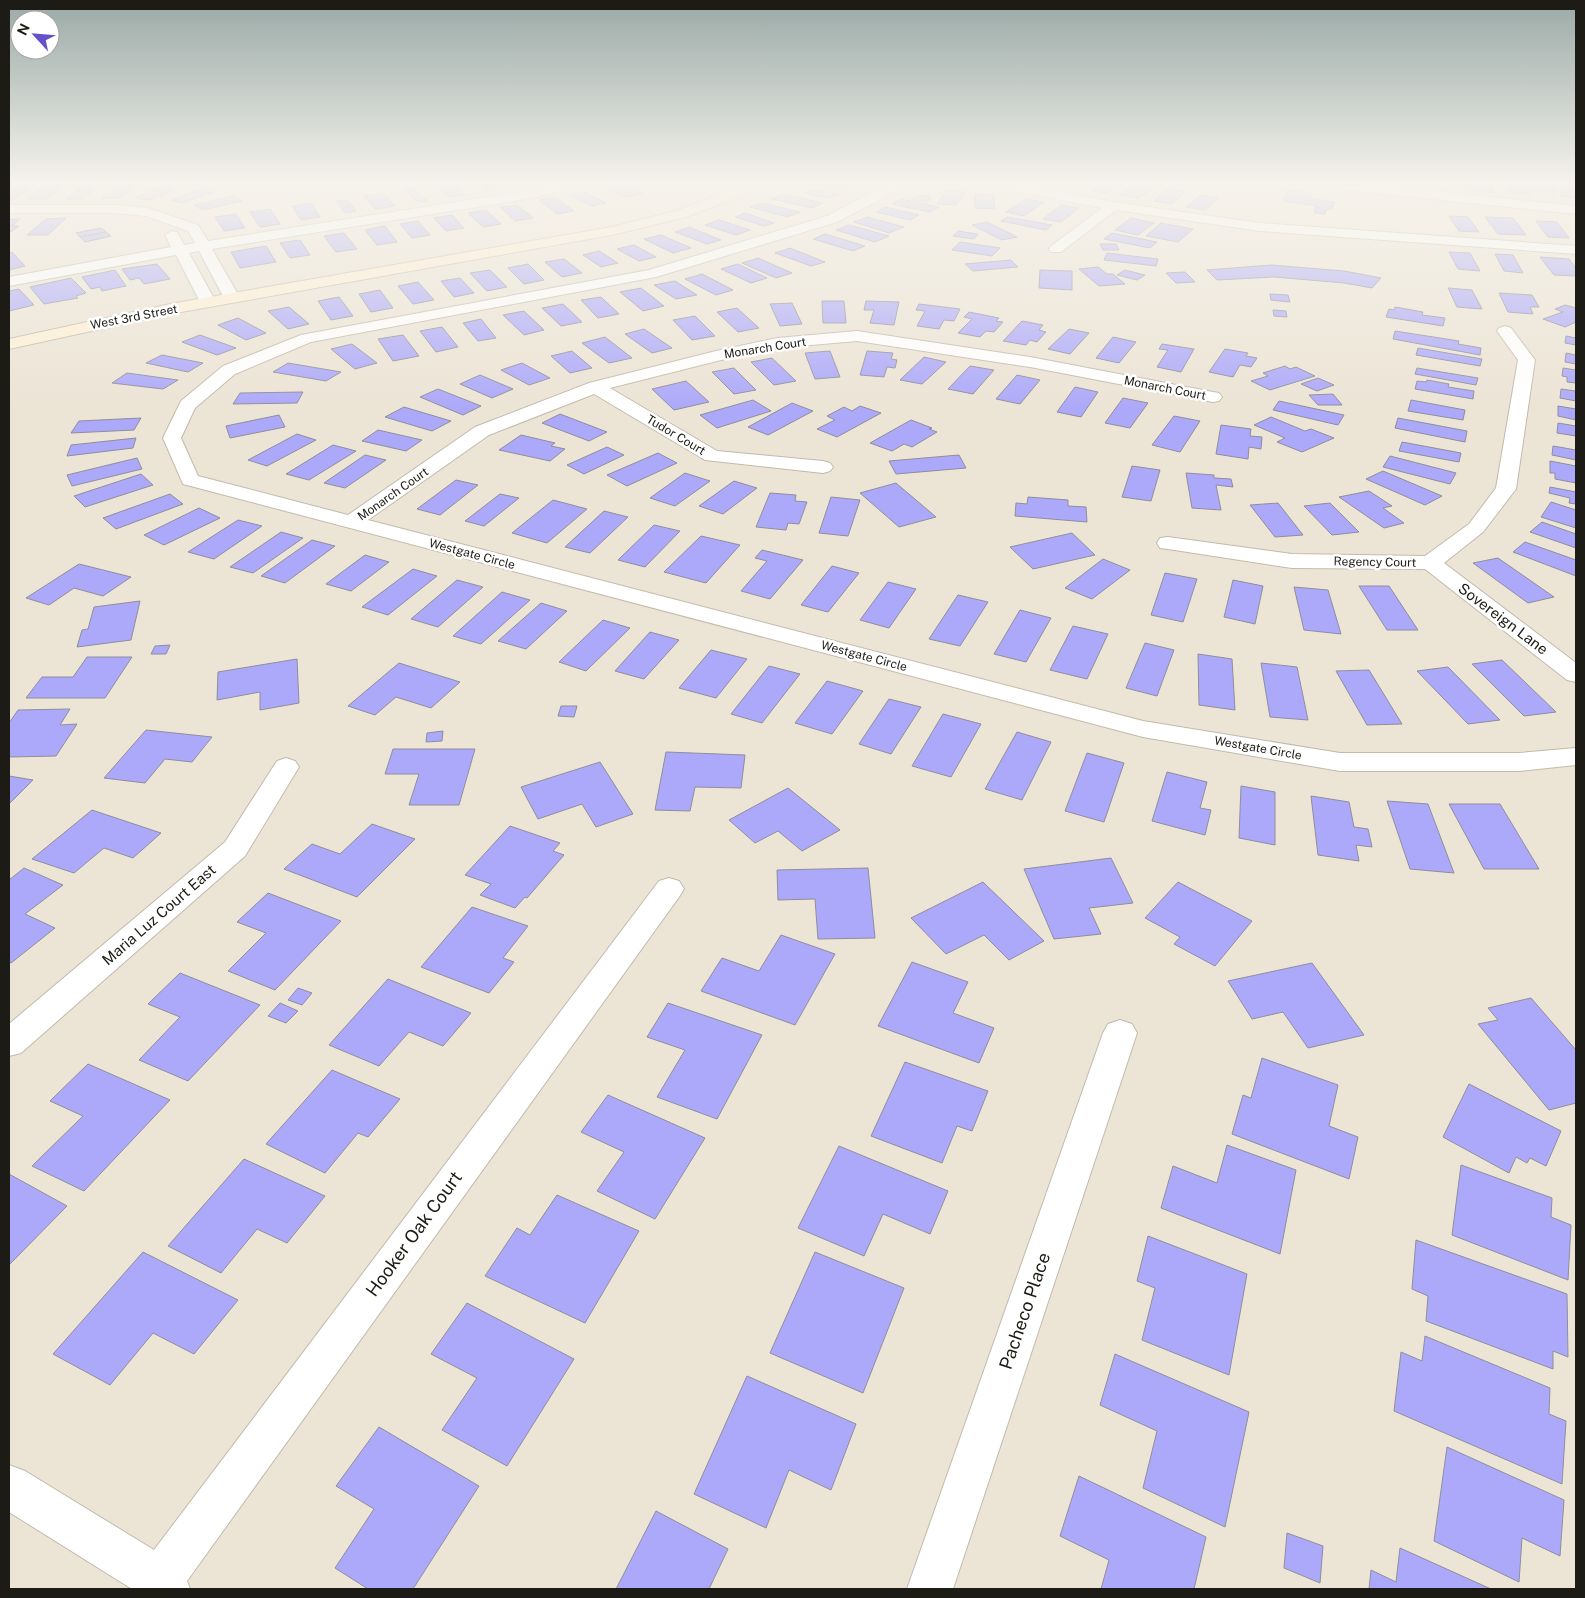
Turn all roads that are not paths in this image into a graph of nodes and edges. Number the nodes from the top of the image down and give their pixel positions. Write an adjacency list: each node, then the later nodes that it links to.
1 (129, 260): 7 (street)
2 (185, 260): 9 (street)
3 (210, 260): 8 (street)
4 (396, 260): 8 (main road, West 3rd Street)
5 (433, 260): 8 (main road, West 3rd Street)
6 (701, 260): 16 (street, Westgate Circle)
7 (9, 282)
8 (229, 291): 9 (main road, West 3rd Street)
9 (204, 296): 10 (main road, West 3rd Street); 12 (main road, West 3rd Street)
10 (156, 297)
11 (1506, 331): 18 (street, Regency Court)
12 (9, 344)
13 (596, 387): 14 (street, Monarch Court); 15 (street, Tudor Court); 16 (street, Monarch Court)
14 (1213, 398)
15 (823, 467)
16 (352, 522): 20 (street, Westgate Circle)
17 (1168, 542): 18 (street, Regency Court)
18 (1430, 563): 19 (street, Sovereign Lane)
19 (1576, 674)
20 (1576, 757)
21 (286, 767): 24 (street, Maria Luz Court East)
22 (668, 889): 26 (street, Hooker Oak Court)
23 (1120, 1033): 27 (street, Pacheco Place)
24 (9, 1043)
25 (9, 1486): 26 (street)
26 (164, 1584)
27 (930, 1589)

